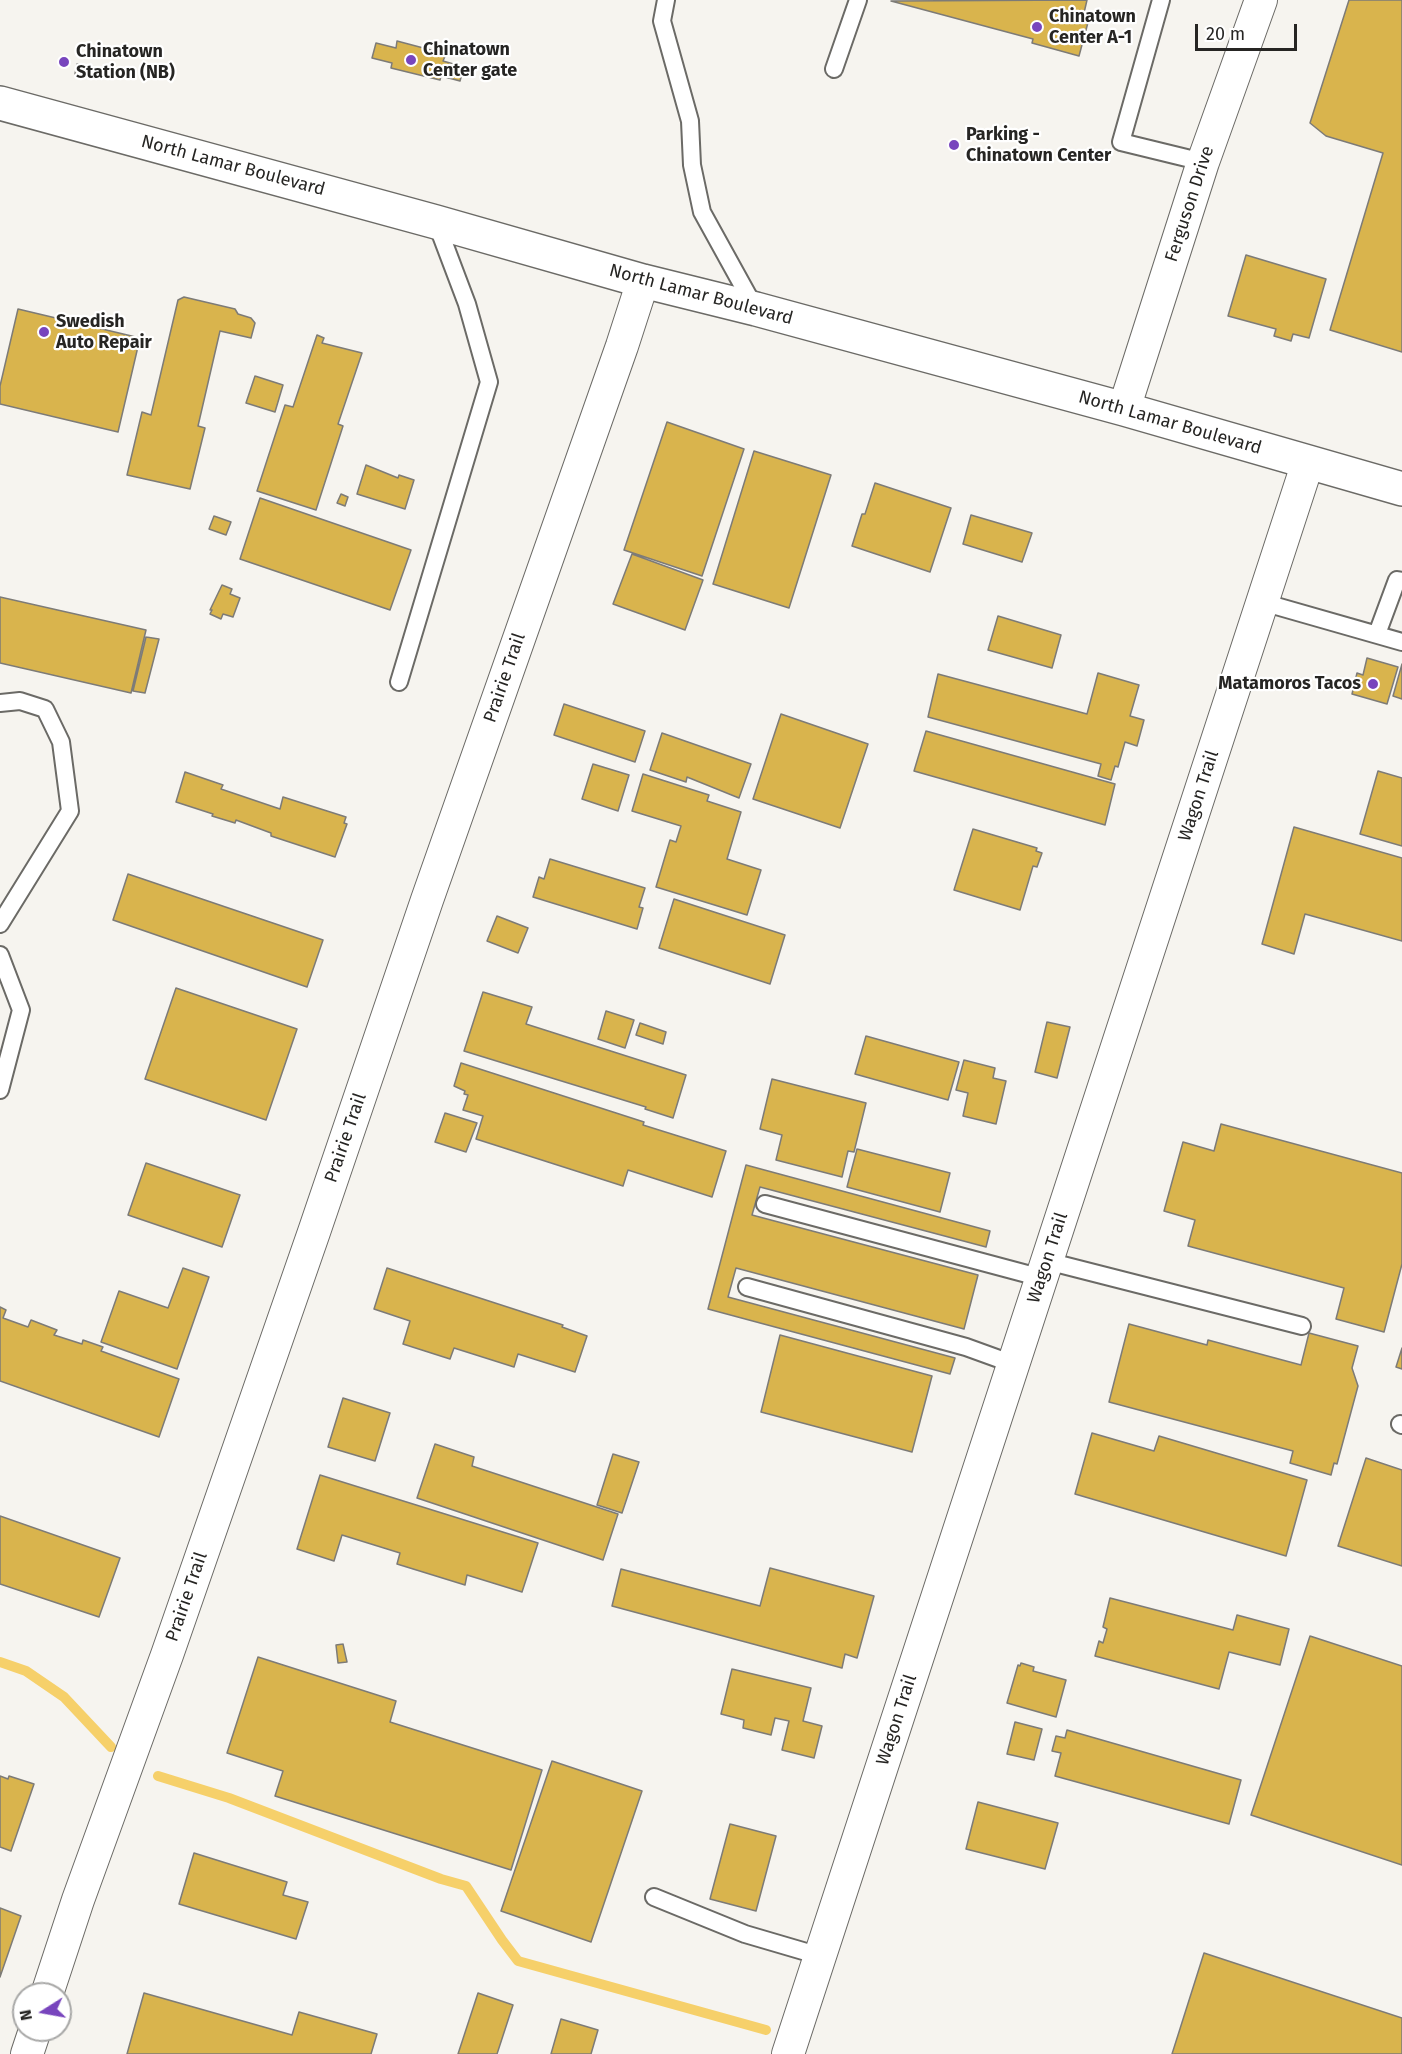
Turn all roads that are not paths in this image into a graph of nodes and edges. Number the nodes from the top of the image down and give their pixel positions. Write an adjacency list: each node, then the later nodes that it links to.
1 (666, 0): 10 (lane)
2 (858, 0): 5 (lane)
3 (1161, 0): 7 (lane)
4 (1261, 0): 7 (street, Ferguson Drive)
5 (834, 69)
6 (0, 104): 8 (main road, North Lamar Boulevard)
7 (1203, 162): 11 (street, Ferguson Drive)
8 (436, 222): 9 (main road, North Lamar Boulevard); 18 (lane)
9 (643, 280): 10 (main road, North Lamar Boulevard); 30 (street, Prairie Trail)
10 (756, 309): 11 (main road, North Lamar Boulevard)
11 (1124, 409): 12 (main road, North Lamar Boulevard)
12 (1308, 462): 13 (main road, North Lamar Boulevard); 15 (street, Wagon Trail)
13 (1402, 489)
14 (1400, 576): 16 (lane)
15 (1262, 602): 16 (lane); 24 (street, Wagon Trail)
16 (1377, 634): 17 (lane)
17 (1402, 642)
18 (399, 682)
19 (0, 703): 20 (lane)
20 (0, 924)
21 (0, 955): 22 (lane)
22 (0, 1090)
23 (765, 1204): 24 (lane)
24 (1044, 1269): 26 (lane); 27 (street, Wagon Trail)
25 (747, 1287): 27 (lane)
26 (1302, 1326)
27 (1013, 1364): 29 (street, Wagon Trail)
28 (654, 1897): 29 (lane)
29 (820, 1956): 31 (street, Wagon Trail)
30 (51, 1982)
31 (788, 2054)

